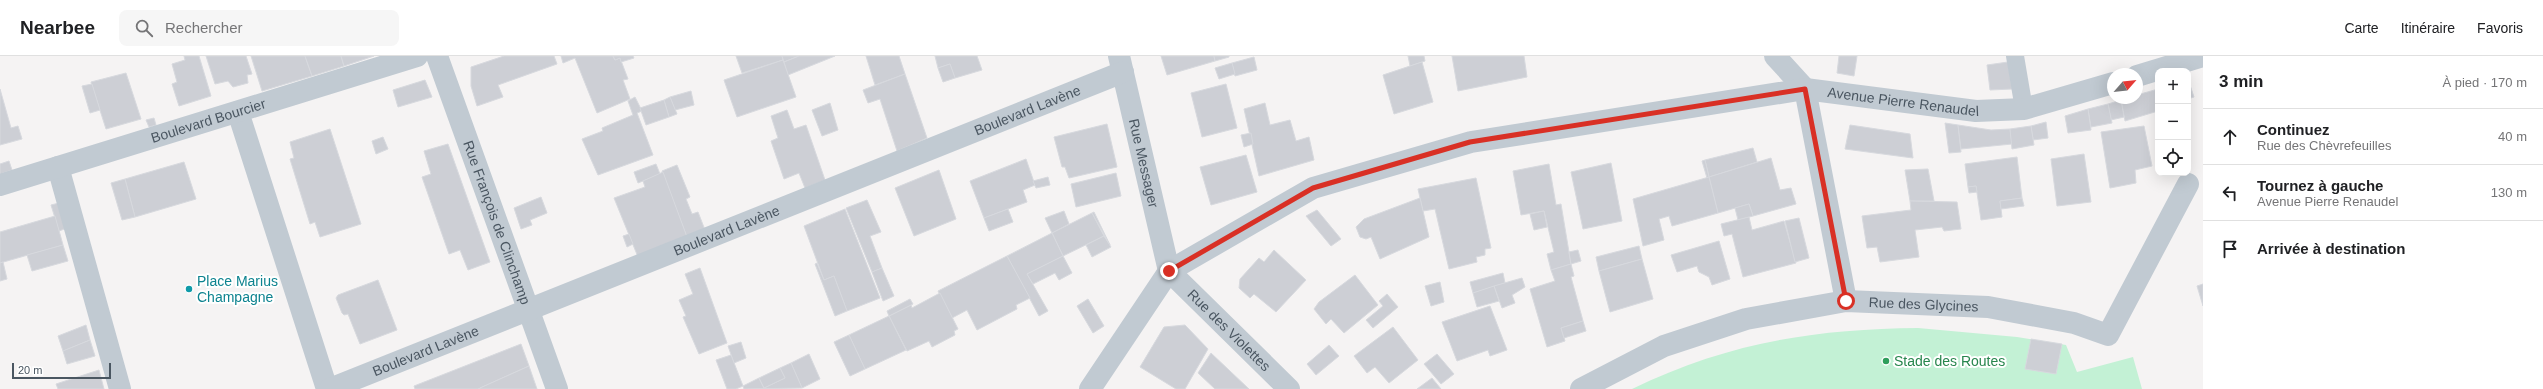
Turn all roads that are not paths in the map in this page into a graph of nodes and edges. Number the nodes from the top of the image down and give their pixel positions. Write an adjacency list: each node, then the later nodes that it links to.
1 (417, 56): 11 (street, Boulevard Bourcier)
2 (437, 56): 17 (street, Rue François de Clinchamp)
3 (1775, 56): 9 (street)
4 (2015, 56): 10 (lane)
5 (2203, 56): 7 (street)
6 (1121, 64): 15 (street, Rue Messager); 17 (street, Boulevard Lavène)
7 (2143, 74)
8 (2107, 85): 10 (street, Avenue Pierre Renaudel)
9 (1805, 89): 10 (street, Avenue Pierre Renaudel); 15 (street, Avenue Pierre Renaudel); 16 (street)
10 (2024, 109)
11 (238, 112): 12 (street, Boulevard Bourcier); 19 (street)
12 (58, 167): 14 (street, Boulevard Bourcier); 18 (street)
13 (2188, 184): 16 (street, Rue des Glycines)
14 (0, 185)
15 (1169, 271): 21 (street, Avenue Pierre Renaudel); 22 (street, Rue des Violettes)
16 (1846, 301): 23 (street, Rue des Glycines)
17 (528, 311): 19 (street, Boulevard Lavène); 20 (street, Rue François de Clinchamp)
18 (120, 389)
19 (328, 389)
20 (557, 389)
21 (1090, 389)
22 (1289, 389)
23 (1581, 389)

